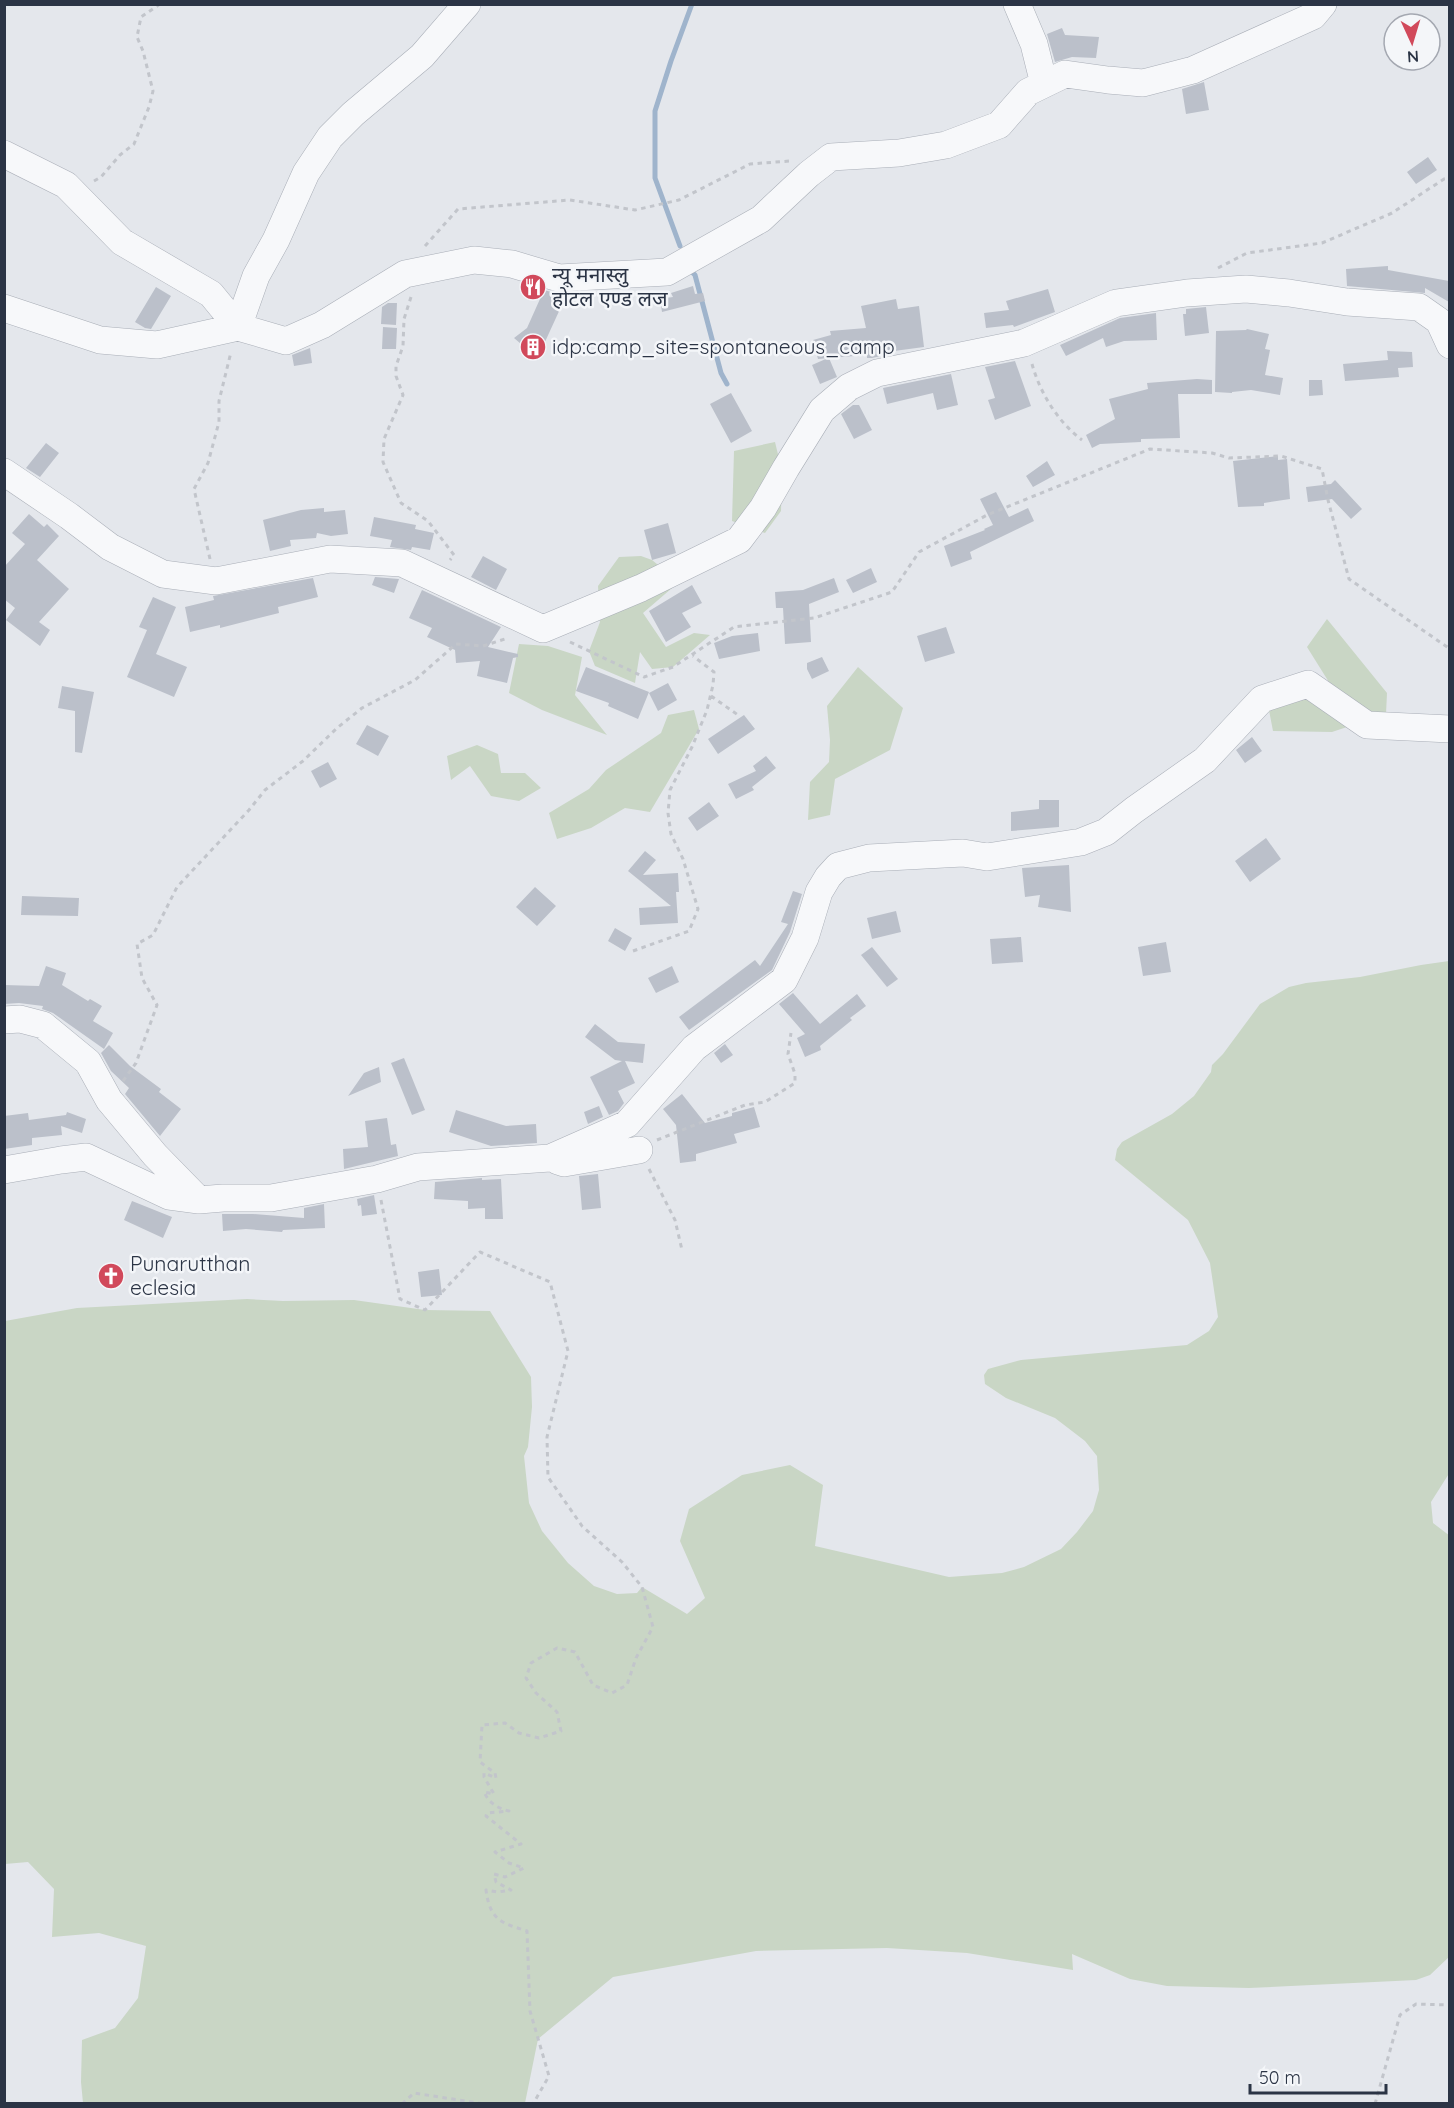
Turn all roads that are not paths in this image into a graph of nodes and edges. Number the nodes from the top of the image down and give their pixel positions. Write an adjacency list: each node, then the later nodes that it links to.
1 (467, 4): 7 (street)
2 (1017, 4): 4 (street)
3 (1323, 4): 4 (street)
4 (1044, 84): 7 (street)
5 (4, 154): 7 (street)
6 (4, 308): 7 (street)
7 (238, 327)
8 (1449, 345): 9 (street)
9 (4, 472)
10 (1449, 729): 13 (street)
11 (4, 1020): 15 (street)
12 (639, 1150): 13 (street)
13 (550, 1158): 15 (street)
14 (4, 1170): 15 (street)
15 (199, 1200)

